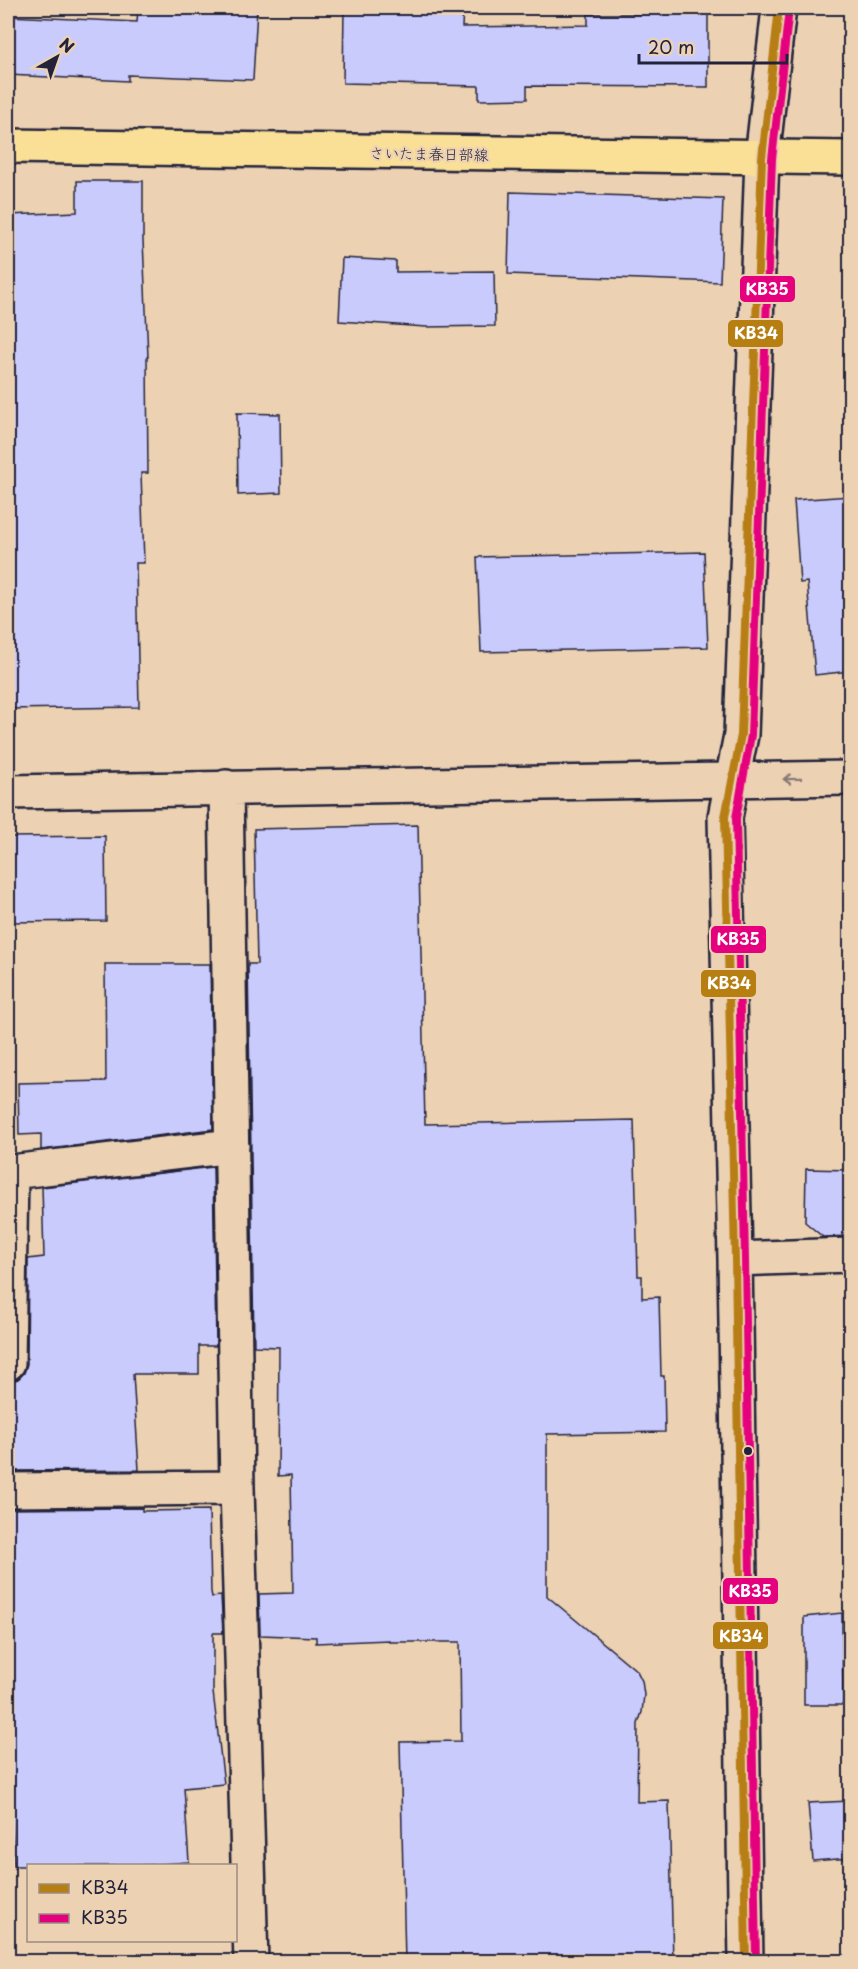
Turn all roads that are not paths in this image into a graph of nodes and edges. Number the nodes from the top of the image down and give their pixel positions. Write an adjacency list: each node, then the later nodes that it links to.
1 (779, 8): 3 (street)
2 (8, 146): 3 (main road, さいたま春日部線)
3 (762, 158): 4 (main road, さいたま春日部線); 6 (street)
4 (850, 158)
5 (850, 778): 6 (street, one-way to 6)
6 (731, 781): 7 (street); 11 (street)
7 (226, 787): 8 (street); 9 (street)
8 (8, 792)
9 (232, 1146): 12 (street); 13 (street)
10 (850, 1255): 11 (street)
11 (735, 1258): 16 (street)
12 (8, 1363)
13 (237, 1488): 14 (street); 15 (street)
14 (8, 1490)
15 (251, 1962)
16 (746, 1962)

